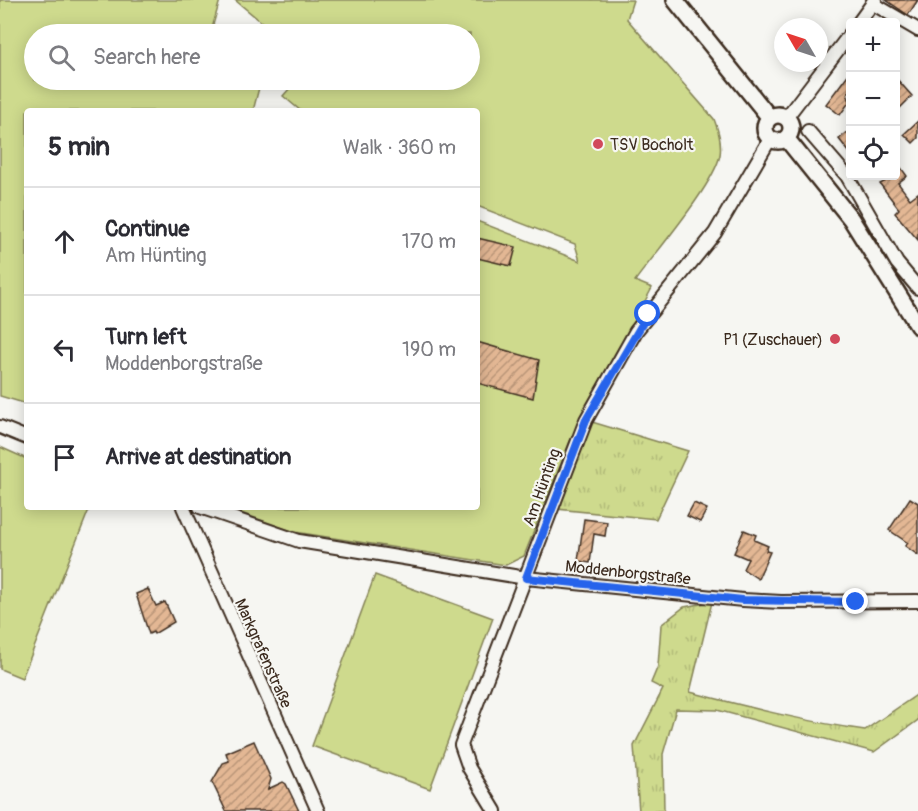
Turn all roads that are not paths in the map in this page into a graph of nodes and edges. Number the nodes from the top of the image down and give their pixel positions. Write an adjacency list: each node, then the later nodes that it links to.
1 (675, 0): 6 (street)
2 (874, 2): 3 (street); 4 (street)
3 (862, 18)
4 (918, 30)
5 (846, 39): 7 (street)
6 (770, 118): 7 (street); 10 (street)
7 (786, 118): 9 (street)
8 (808, 131): 11 (street)
9 (786, 138): 10 (street); 12 (street)
10 (770, 139): 17 (street, Am Hünting)
11 (918, 288)
12 (918, 327)
13 (0, 427): 14 (street)
14 (24, 437)
15 (184, 510): 19 (street, Markgrafenstraße)
16 (209, 510): 17 (street, Moddenborgstraße)
17 (526, 578): 18 (street, Moddenborgstraße); 20 (street, Am Hünting)
18 (918, 600)
19 (318, 811)
20 (495, 811)

